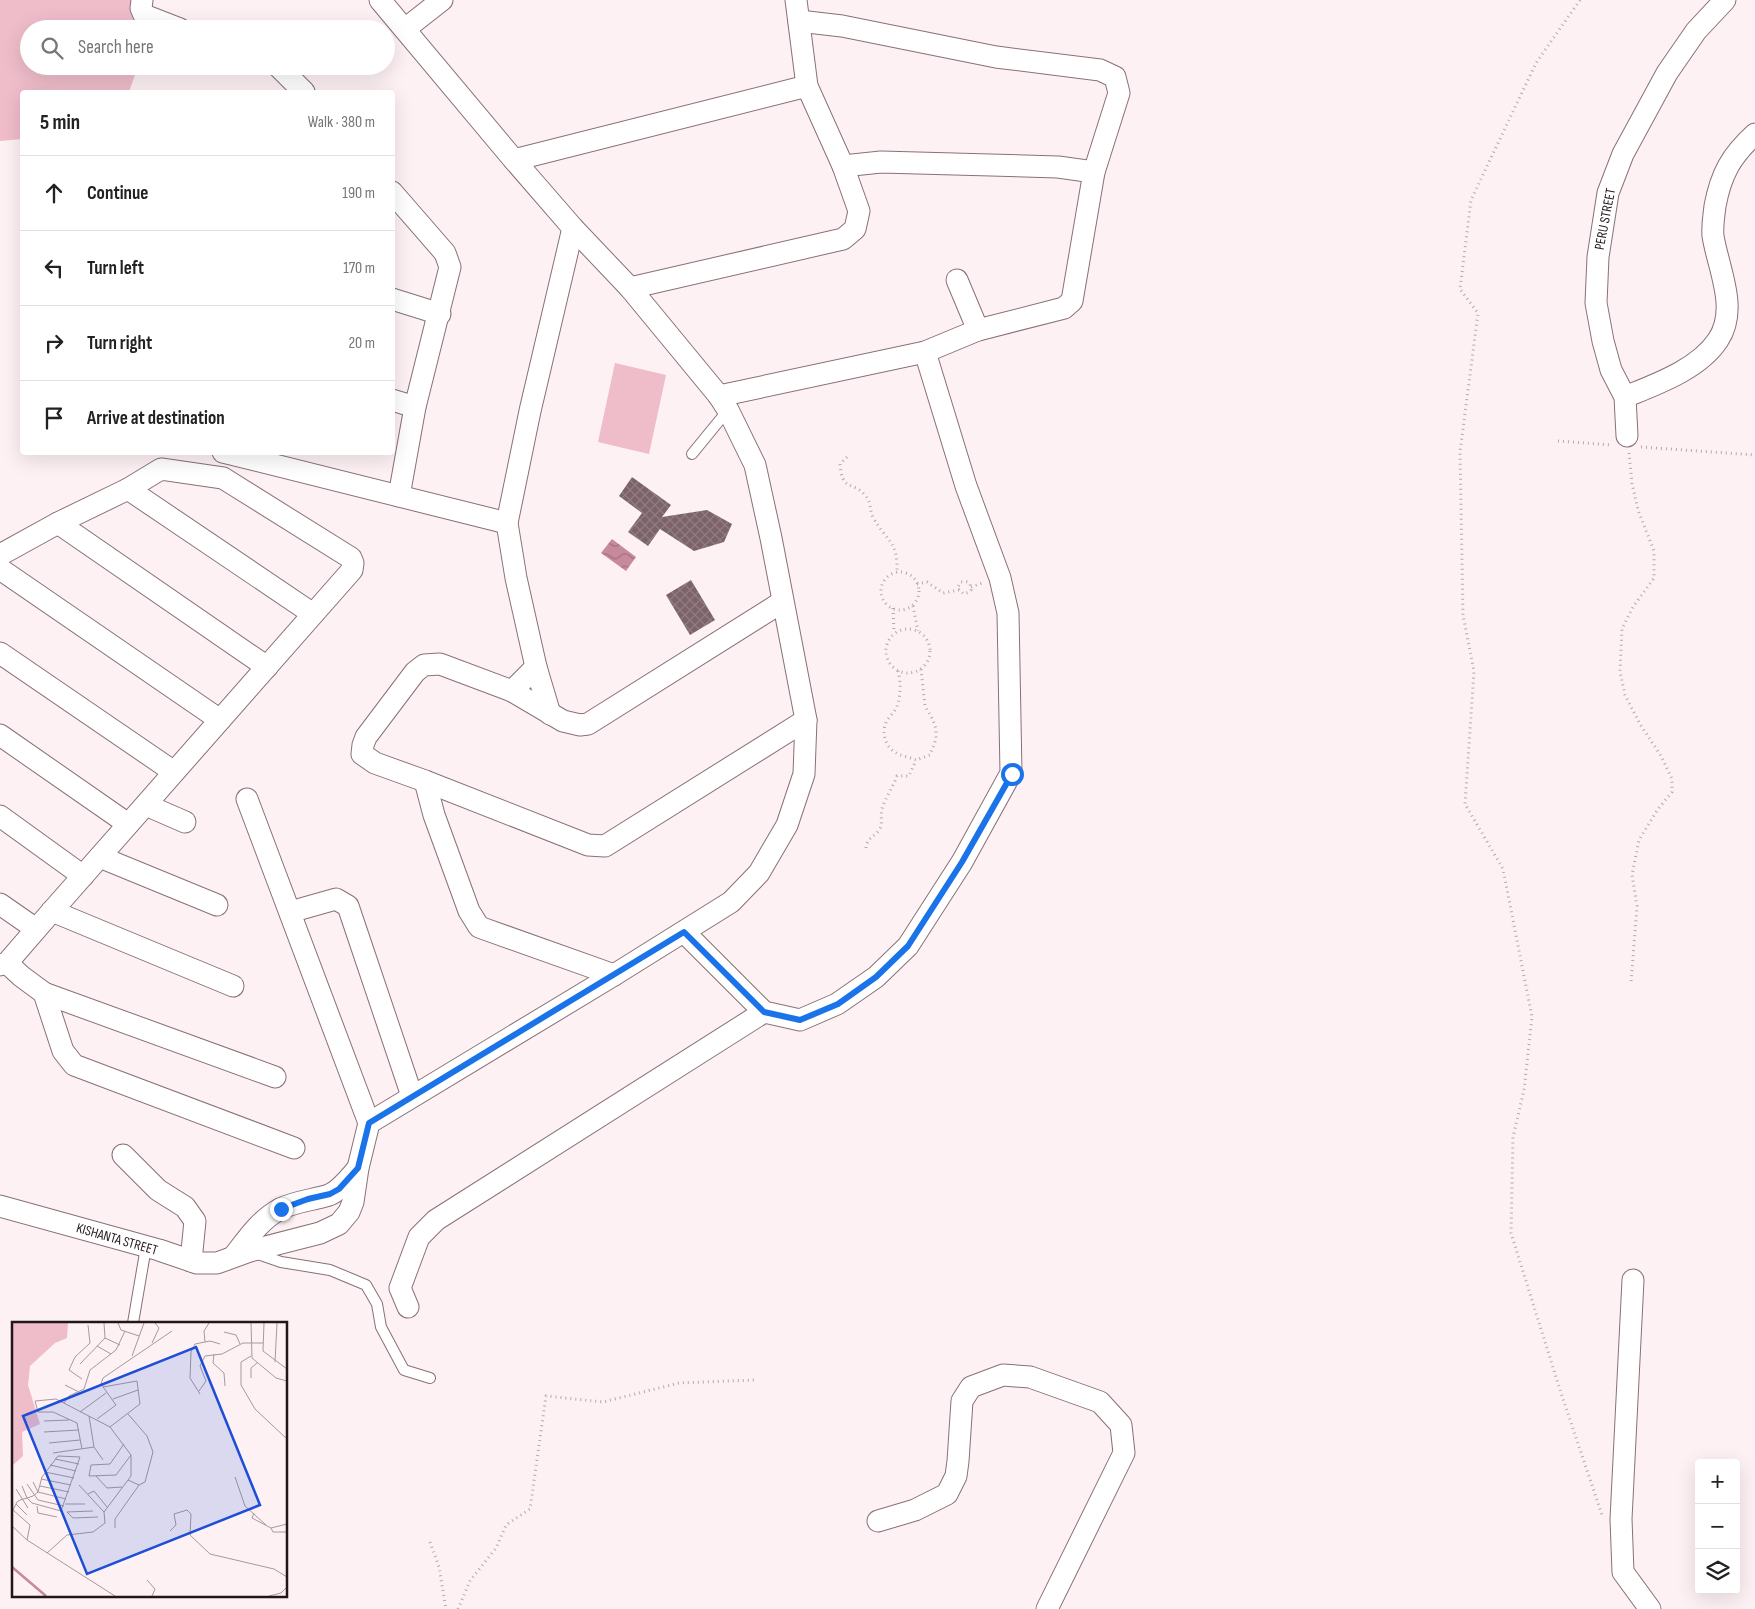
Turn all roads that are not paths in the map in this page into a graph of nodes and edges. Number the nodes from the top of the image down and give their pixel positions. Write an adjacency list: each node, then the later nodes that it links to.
1 (142, 0): 6 (street)
2 (380, 0): 8 (street)
3 (442, 0): 8 (street)
4 (796, 0): 7 (street)
5 (1725, 0): 24 (street, PERU STREET)
6 (157, 20)
7 (799, 21): 10 (street); 15 (street)
8 (406, 29): 13 (street)
9 (287, 75): 11 (street)
10 (807, 86): 13 (street); 14 (street)
11 (302, 90)
12 (1755, 134): 24 (street)
13 (514, 160): 17 (street)
14 (843, 166): 15 (street); 19 (street)
15 (1094, 172): 22 (street)
16 (395, 195): 21 (street)
17 (573, 228): 19 (street); 34 (street)
18 (957, 280): 22 (street)
19 (630, 288): 26 (street)
20 (395, 300): 21 (street)
21 (440, 314): 27 (street)
22 (978, 330): 23 (street)
23 (925, 352): 26 (street); 66 (street)
24 (1625, 397): 28 (street, PERU STREET)
25 (395, 401): 27 (street)
26 (724, 403): 29 (lane); 37 (street)
27 (416, 407): 32 (street)
28 (1628, 441)
29 (692, 454)
30 (234, 455): 32 (street)
31 (128, 489): 33 (street); 38 (street); 38 (street)
32 (399, 496): 34 (street)
33 (58, 523): 35 (street); 40 (street)
34 (506, 523): 41 (street)
35 (0, 555)
36 (0, 569): 44 (street)
37 (782, 602): 43 (street); 45 (street)
38 (313, 614): 40 (street)
39 (0, 653): 47 (street)
40 (267, 667): 44 (street)
41 (536, 667): 42 (street); 43 (street)
42 (512, 691): 43 (street); 48 (street)
43 (550, 714)
44 (220, 720): 47 (street)
45 (806, 720): 48 (street); 61 (street)
46 (0, 735): 53 (street)
47 (174, 772): 50 (street)
48 (425, 781): 63 (street)
49 (247, 799): 59 (street)
50 (146, 805): 52 (street); 53 (street)
51 (0, 816): 55 (street)
52 (185, 822)
53 (128, 824): 54 (street)
54 (100, 857): 55 (street); 57 (street)
55 (83, 876): 58 (street)
56 (0, 904): 60 (street)
57 (217, 905)
58 (52, 912): 60 (street); 64 (street)
59 (290, 912): 68 (street); 69 (street)
60 (36, 929): 62 (street)
61 (684, 932): 63 (street); 66 (street)
62 (3, 964): 65 (street)
63 (614, 975): 68 (street)
64 (233, 986)
65 (44, 993): 67 (street); 70 (street)
66 (764, 1012): 80 (street)
67 (275, 1077)
68 (412, 1096): 69 (street)
69 (369, 1123): 72 (street, KISHANTA STREET)
70 (294, 1148)
71 (123, 1155): 78 (street)
72 (358, 1168): 74 (street); 75 (street, KISHANTA STREET)
73 (0, 1206): 76 (street, KISHANTA STREET)
74 (288, 1206): 75 (street); 77 (street)
75 (298, 1238): 77 (street, KISHANTA STREET)
76 (146, 1247): 78 (street, KISHANTA STREET); 81 (lane)
77 (243, 1250): 78 (street, KISHANTA STREET); 82 (lane)
78 (191, 1261)
79 (1634, 1280): 85 (street)
80 (408, 1307)
81 (132, 1322)
82 (430, 1378)
83 (878, 1521): 84 (street)
84 (1047, 1609)
85 (1650, 1609)

